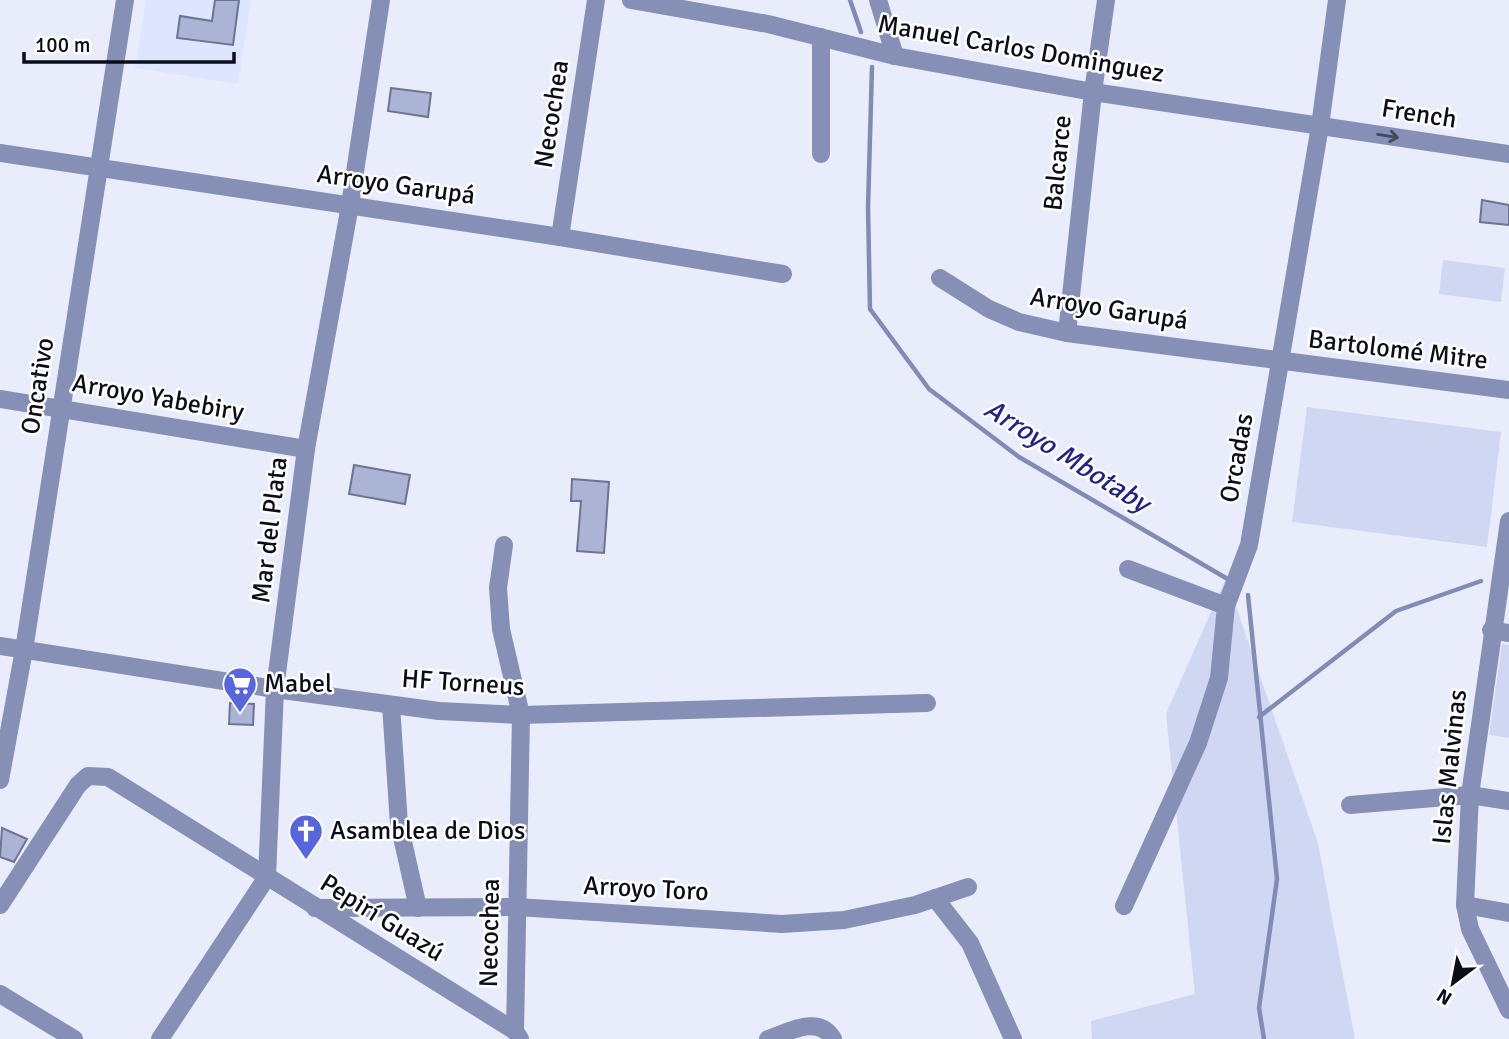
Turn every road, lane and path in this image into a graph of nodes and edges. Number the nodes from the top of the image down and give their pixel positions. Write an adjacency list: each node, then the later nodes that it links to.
1 (125, 0): 15 (street, Oncativo)
2 (381, 0): 16 (street, Mar del Plata)
3 (596, 0): 17 (street, Necochea)
4 (631, 0): 8 (street, Manuel Carlos Dominguez)
5 (878, 0): 9 (street)
6 (1106, 0): 10 (street, Balcarce)
7 (1337, 0): 11 (street, Orcadas)
8 (821, 37): 9 (street, Manuel Carlos Dominguez); 13 (street)
9 (895, 56): 10 (street, Manuel Carlos Dominguez)
10 (1093, 92): 11 (street, Manuel Carlos Dominguez); 20 (street, Balcarce)
11 (1320, 126): 14 (street, French, one-way to 14); 21 (street, Orcadas)
12 (0, 153): 15 (street, Arroyo Garupá)
13 (821, 154)
14 (1509, 154)
15 (99, 168): 16 (street, Arroyo Garupá); 24 (street, Oncativo)
16 (349, 205): 17 (street, Arroyo Garupá); 25 (street, Mar del Plata)
17 (560, 237): 18 (street, Arroyo Garupá)
18 (783, 274)
19 (940, 278): 20 (street, Arroyo Garupá)
20 (1067, 333): 21 (street, Arroyo Garupá)
21 (1281, 361): 22 (street, Bartolomé Mitre); 29 (street, Orcadas)
22 (1509, 390)
23 (0, 399): 24 (street, Arroyo Yabebiry)
24 (61, 408): 25 (street, Arroyo Yabebiry); 32 (street, Oncativo)
25 (306, 449): 33 (street, Mar del Plata)
26 (1509, 521): 30 (street, Islas Malvinas)
27 (504, 545): 36 (street, Necochea)
28 (1128, 569): 29 (street)
29 (1226, 606): 46 (street, Orcadas)
30 (1500, 631): 38 (street, Islas Malvinas)
31 (0, 646): 32 (street, HF Torneus)
32 (24, 650): 33 (street, HF Torneus); 37 (street, Oncativo)
33 (275, 689): 35 (street, HF Torneus); 41 (street, Mar del Plata)
34 (927, 703): 36 (street, HF Torneus)
35 (391, 705): 36 (street, HF Torneus); 49 (street)
36 (521, 715): 47 (street, Necochea)
37 (0, 780)
38 (1470, 795): 39 (street); 40 (street); 45 (street, Islas Malvinas)
39 (1509, 801)
40 (1350, 805)
41 (267, 877): 44 (street, Pepirí Guazú); 48 (street, Pepirí Guazú); 55 (street)
42 (968, 887): 43 (street, Arroyo Toro)
43 (935, 898): 47 (street, Arroyo Toro); 58 (street)
44 (0, 905)
45 (1465, 905): 50 (street); 52 (street, Islas Malvinas)
46 (1124, 906)
47 (517, 907): 49 (street, Arroyo Toro); 53 (street, Necochea)
48 (316, 908): 49 (street, Arroyo Toro); 53 (street, Pepirí Guazú)
49 (418, 908)
50 (1509, 912)
51 (0, 994): 54 (street)
52 (1509, 1010)
53 (517, 1035)
54 (74, 1039)
55 (160, 1039)
56 (768, 1039): 57 (street)
57 (833, 1039)
58 (1013, 1039)

